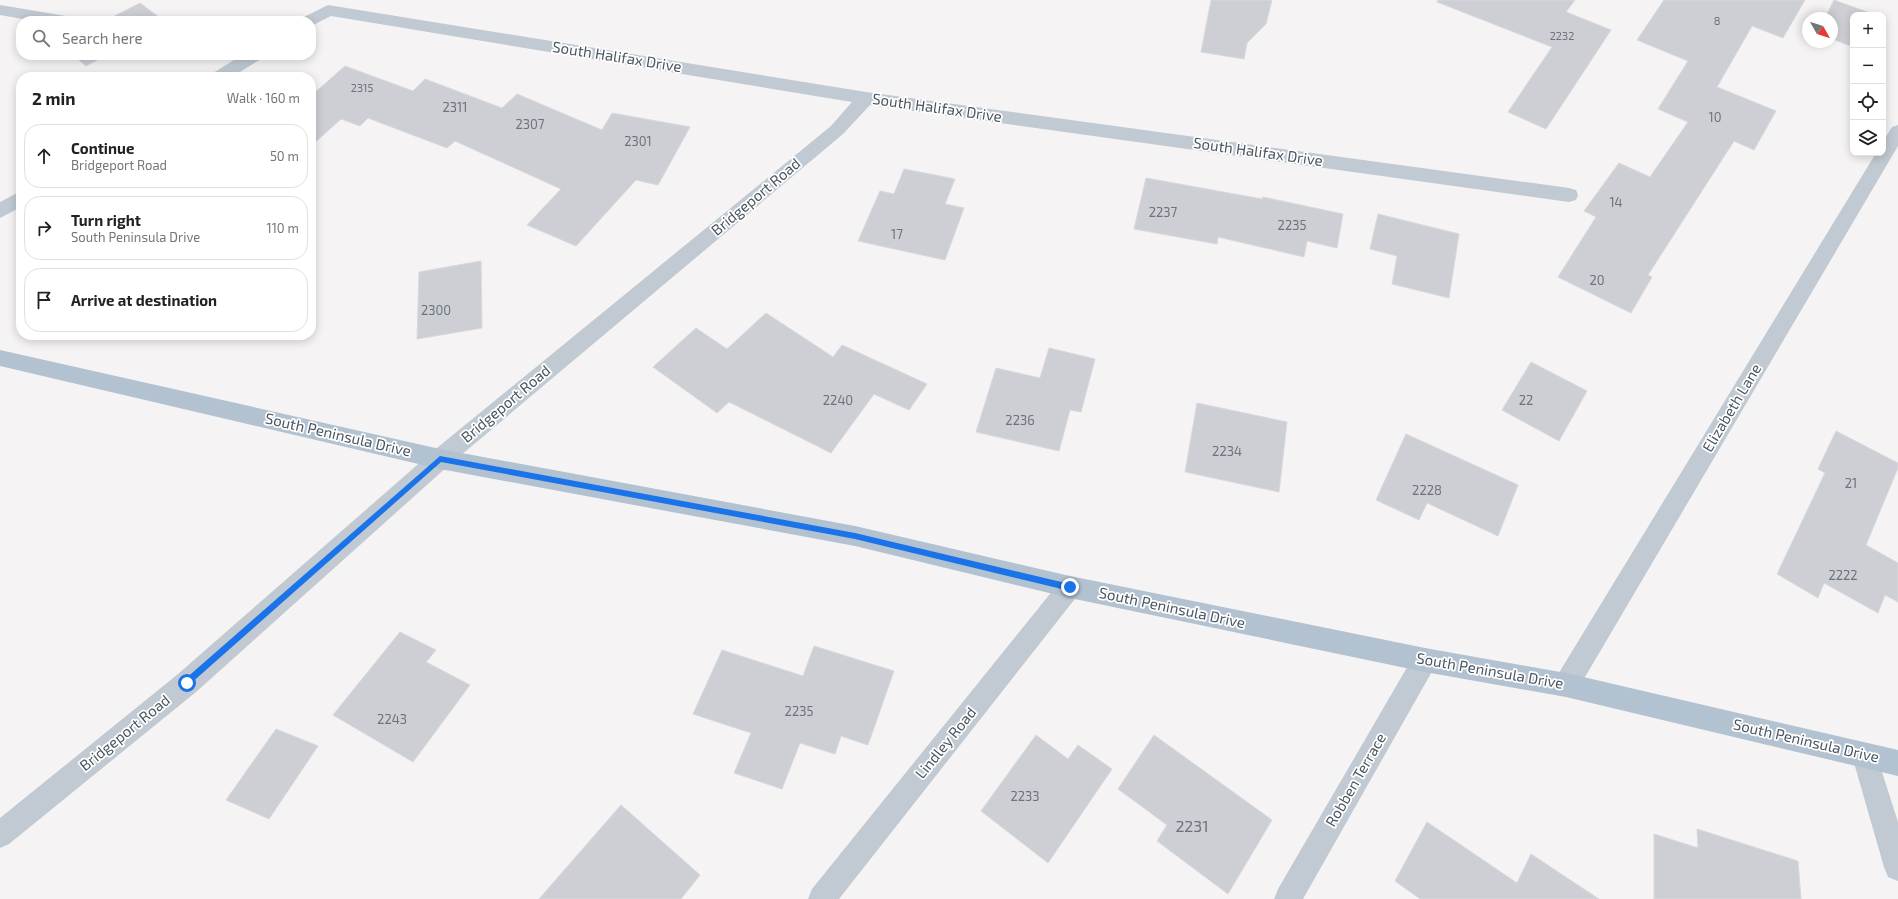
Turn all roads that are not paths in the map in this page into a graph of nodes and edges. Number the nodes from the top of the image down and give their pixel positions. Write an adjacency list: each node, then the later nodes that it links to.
1 (0, 10): 2 (street)
2 (36, 16)
3 (316, 17): 6 (street, South Halifax Drive)
4 (247, 60): 5 (street)
5 (227, 72)
6 (866, 98): 8 (street, South Halifax Drive); 12 (street, Bridgeport Road)
7 (1898, 131): 15 (street, Elizabeth Lane)
8 (1569, 195)
9 (16, 201): 10 (street)
10 (0, 211)
11 (0, 358): 12 (main road, South Peninsula Drive)
12 (440, 459): 13 (main road, South Peninsula Drive); 18 (street, Bridgeport Road)
13 (1070, 587): 14 (main road, South Peninsula Drive); 20 (street, Lindley Road)
14 (1425, 660): 15 (main road, South Peninsula Drive); 21 (street, Robben Terrace)
15 (1566, 685): 16 (main road, South Peninsula Drive)
16 (1865, 756): 17 (main road, South Peninsula Drive); 19 (street)
17 (1898, 762)
18 (0, 835)
19 (1898, 867)
20 (822, 899)
21 (1288, 899)

